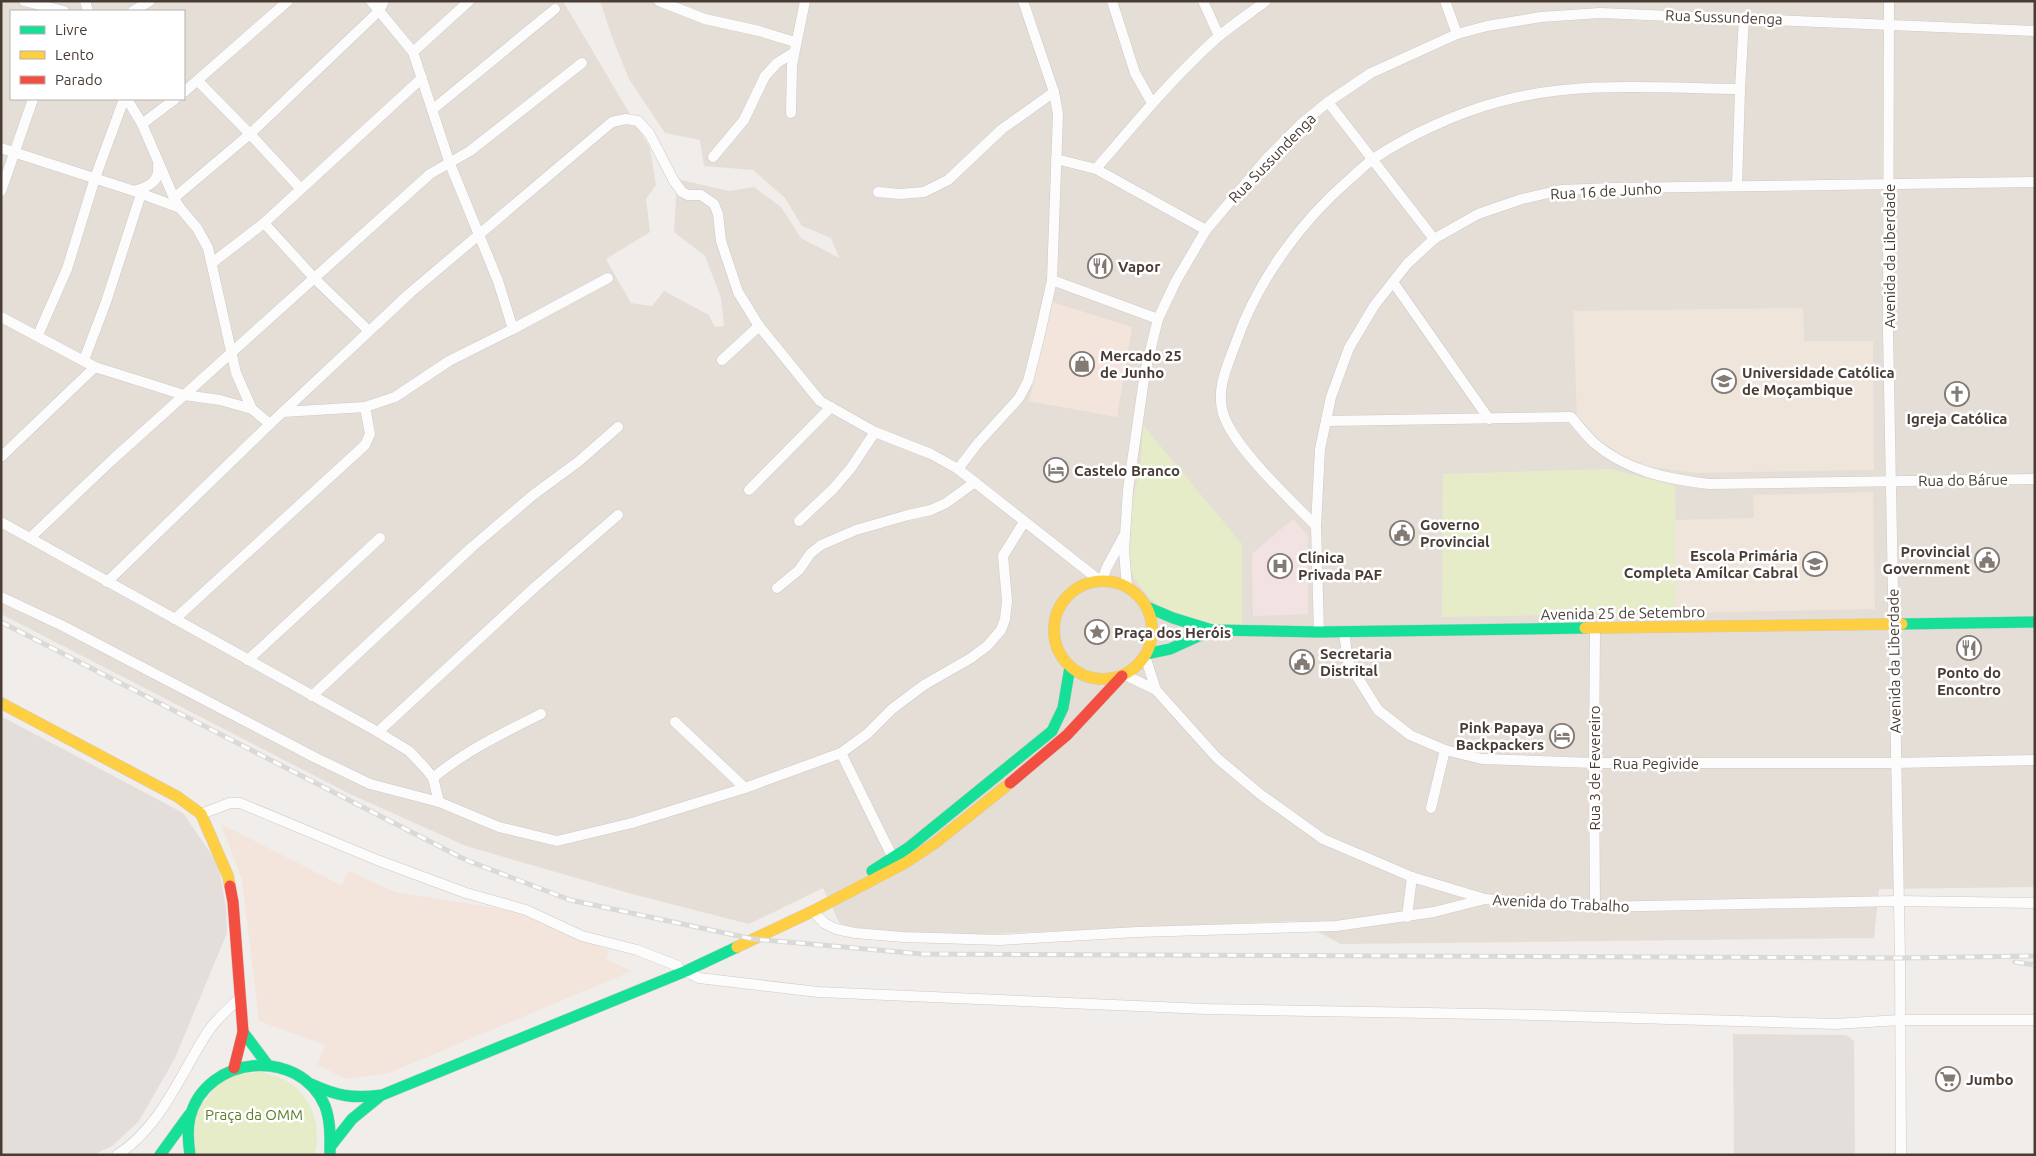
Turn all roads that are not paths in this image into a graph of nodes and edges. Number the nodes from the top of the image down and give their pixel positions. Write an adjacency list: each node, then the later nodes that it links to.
1 (24, 1): 15 (street)
2 (150, 1): 16 (street)
3 (288, 1): 28 (street)
4 (371, 1): 14 (street)
5 (469, 1): 24 (street)
6 (659, 1): 23 (street)
7 (805, 1): 23 (street)
8 (1023, 1): 31 (street)
9 (1112, 1): 37 (street)
10 (1203, 1): 22 (street)
11 (1266, 1): 22 (street)
12 (1445, 1): 21 (street)
13 (1889, 1): 19 (street, Avenida da Liberdade)
14 (381, 6): 24 (street); 41 (street)
15 (60, 10)
16 (135, 10)
17 (555, 10): 38 (street)
18 (1744, 17): 19 (street, Rua Sussundenga); 21 (street, Rua Sussundenga); 29 (street)
19 (1889, 25): 20 (street, Rua Sussundenga); 52 (street, Avenida da Liberdade)
20 (2035, 31)
21 (1457, 34): 36 (street, Rua Sussundenga)
22 (1219, 36): 37 (street)
23 (796, 42): 25 (street)
24 (413, 52): 27 (street)
25 (793, 53): 39 (street); 44 (street)
26 (582, 63): 48 (street)
27 (422, 78): 38 (street); 54 (street)
28 (198, 81): 30 (street); 41 (street)
29 (1740, 88): 46 (street); 53 (street)
30 (185, 91)
31 (1054, 92): 45 (street); 56 (street)
32 (33, 100): 43 (street)
33 (126, 100): 50 (street)
34 (127, 100): 40 (street)
35 (174, 100): 40 (street)
36 (1328, 102): 46 (street); 61 (street, Rua Sussundenga)
37 (1152, 103): 49 (street)
38 (432, 110): 48 (street)
39 (791, 113)
40 (142, 124): 47 (street)
41 (250, 134): 54 (street); 58 (street)
42 (1, 148): 43 (street)
43 (14, 153): 50 (street); 55 (street)
44 (713, 157)
45 (1056, 159): 49 (street); 67 (street)
46 (1372, 160): 63 (street); 99 (street)
47 (158, 162): 57 (street); 58 (street)
48 (450, 164): 62 (street); 65 (street)
49 (1096, 170): 61 (street)
50 (95, 178): 57 (street); 74 (street)
51 (2035, 182): 52 (street, Rua 16 de Junho)
52 (1889, 185): 53 (street, Rua 16 de Junho); 92 (street, Avenida da Liberdade)
53 (1738, 186): 63 (street, Rua 16 de Junho)
54 (300, 188): 60 (street)
55 (1, 191)
56 (878, 192)
57 (138, 193): 59 (street); 76 (street)
58 (174, 198): 59 (street)
59 (180, 208): 64 (street)
60 (264, 223): 64 (street); 65 (street)
61 (1206, 230): 70 (street, Rua Sussundenga)
62 (480, 235): 71 (street); 72 (street); 73 (street)
63 (1434, 239): 68 (street, Rua 16 de Junho)
64 (212, 263): 75 (street)
65 (315, 278): 73 (street); 75 (street)
66 (608, 278): 72 (street)
67 (1052, 280): 70 (street); 90 (street)
68 (1393, 282): 84 (street); 85 (street, Rua 16 de Junho)
69 (1, 317): 74 (street)
70 (1158, 320): 100 (street, Rua Sussundenga)
71 (759, 326): 77 (street); 81 (street)
72 (513, 329): 80 (street)
73 (369, 331): 83 (street)
74 (38, 335): 76 (street)
75 (231, 352): 79 (street); 82 (street)
76 (84, 360): 78 (street)
77 (722, 360)
78 (95, 367): 79 (street); 89 (street)
79 (184, 394): 82 (street); 101 (street)
80 (366, 407): 83 (street); 109 (street)
81 (831, 407): 88 (street); 94 (street)
82 (252, 409): 86 (street)
83 (283, 412): 86 (street)
84 (1490, 418): 85 (street, Rua do Bárue); 92 (street, Rua do Bárue)
85 (1326, 421): 99 (street, Rua 16 de Junho)
86 (270, 424): 104 (street)
87 (618, 427): 121 (street)
88 (876, 432): 90 (street); 96 (street)
89 (1, 457)
90 (958, 469): 93 (street)
91 (2035, 478): 92 (street, Rua do Bárue)
92 (1890, 481): 111 (street, Avenida da Liberdade)
93 (974, 482): 98 (street); 106 (street)
94 (748, 490)
95 (618, 515): 125 (street)
96 (799, 521)
97 (1, 522): 101 (street)
98 (1024, 522): 103 (street); 127 (street)
99 (1316, 526): 114 (street, Rua 16 de Junho)
100 (1125, 533): 103 (street, Rua Sussundenga); 105 (street, Rua Sussundenga)
101 (30, 538): 104 (street)
102 (380, 538): 117 (street)
103 (1101, 580): 105 (main road); 118 (main road)
104 (107, 582): 109 (street)
105 (1127, 586): 108 (main road)
106 (777, 588)
107 (1, 597): 133 (street)
108 (1147, 607): 113 (main road, Avenida 25 de Setembro); 116 (main road)
109 (175, 619): 117 (street)
110 (2035, 622): 111 (main road, Avenida 25 de Setembro)
111 (1893, 624): 112 (main road, Avenida 25 de Setembro); 130 (street, Avenida da Liberdade)
112 (1595, 628): 115 (main road, Avenida 25 de Setembro); 129 (street, Rua 3 de Fevereiro)
113 (1212, 630): 114 (main road, Avenida 25 de Setembro); 116 (main road, Avenida 25 de Setembro)
114 (1319, 632): 115 (main road, Avenida 25 de Setembro)
115 (1344, 632): 126 (street, Rua Pegivide)
116 (1146, 655): 119 (main road); 120 (street, Avenida do Trabalho)
117 (248, 660): 121 (street)
118 (1070, 667): 119 (main road); 136 (main road)
119 (1124, 675): 120 (street, Avenida do Trabalho); 142 (main road)
120 (1156, 690): 137 (street, Avenida do Trabalho)
121 (312, 696): 125 (street)
122 (1, 703): 135 (main road)
123 (541, 714): 131 (street)
124 (676, 722): 132 (street)
125 (378, 732): 131 (street)
126 (1445, 750): 129 (street, Rua Pegivide); 134 (street)
127 (841, 753): 132 (street); 136 (street)
128 (2035, 760): 130 (street, Rua Pegivide)
129 (1594, 763): 130 (street, Rua Pegivide); 141 (street, Rua 3 de Fevereiro)
130 (1895, 763): 139 (street, Avenida da Liberdade)
131 (432, 778): 133 (street)
132 (746, 788): 133 (street)
133 (439, 802)
134 (1431, 808)
135 (201, 814): 144 (street); 145 (main road)
136 (893, 858): 144 (main road)
137 (1412, 877): 138 (street, Avenida do Trabalho); 143 (street)
138 (1485, 899): 141 (street, Avenida do Trabalho); 143 (street)
139 (1898, 901): 140 (street, Avenida do Trabalho); 141 (street, Avenida do Trabalho); 146 (street, Avenida da Liberdade)
140 (2035, 903)
141 (1595, 907)
142 (813, 911): 143 (street); 144 (main road)
143 (1407, 917)
144 (682, 969): 146 (street); 152 (main road)
145 (241, 997): 148 (main road); 155 (street)
146 (1900, 1020): 147 (street); 158 (street, Avenida da Liberdade)
147 (2035, 1020)
148 (243, 1032): 149 (main road); 150 (main road)
149 (267, 1064): 150 (main road); 151 (main road)
150 (234, 1068): 153 (main road)
151 (307, 1082): 152 (main road); 154 (main road)
152 (382, 1095): 154 (main road)
153 (190, 1114): 156 (main road); 157 (main road)
154 (330, 1151)
155 (117, 1155)
156 (160, 1155)
157 (190, 1155)
158 (1901, 1155)

